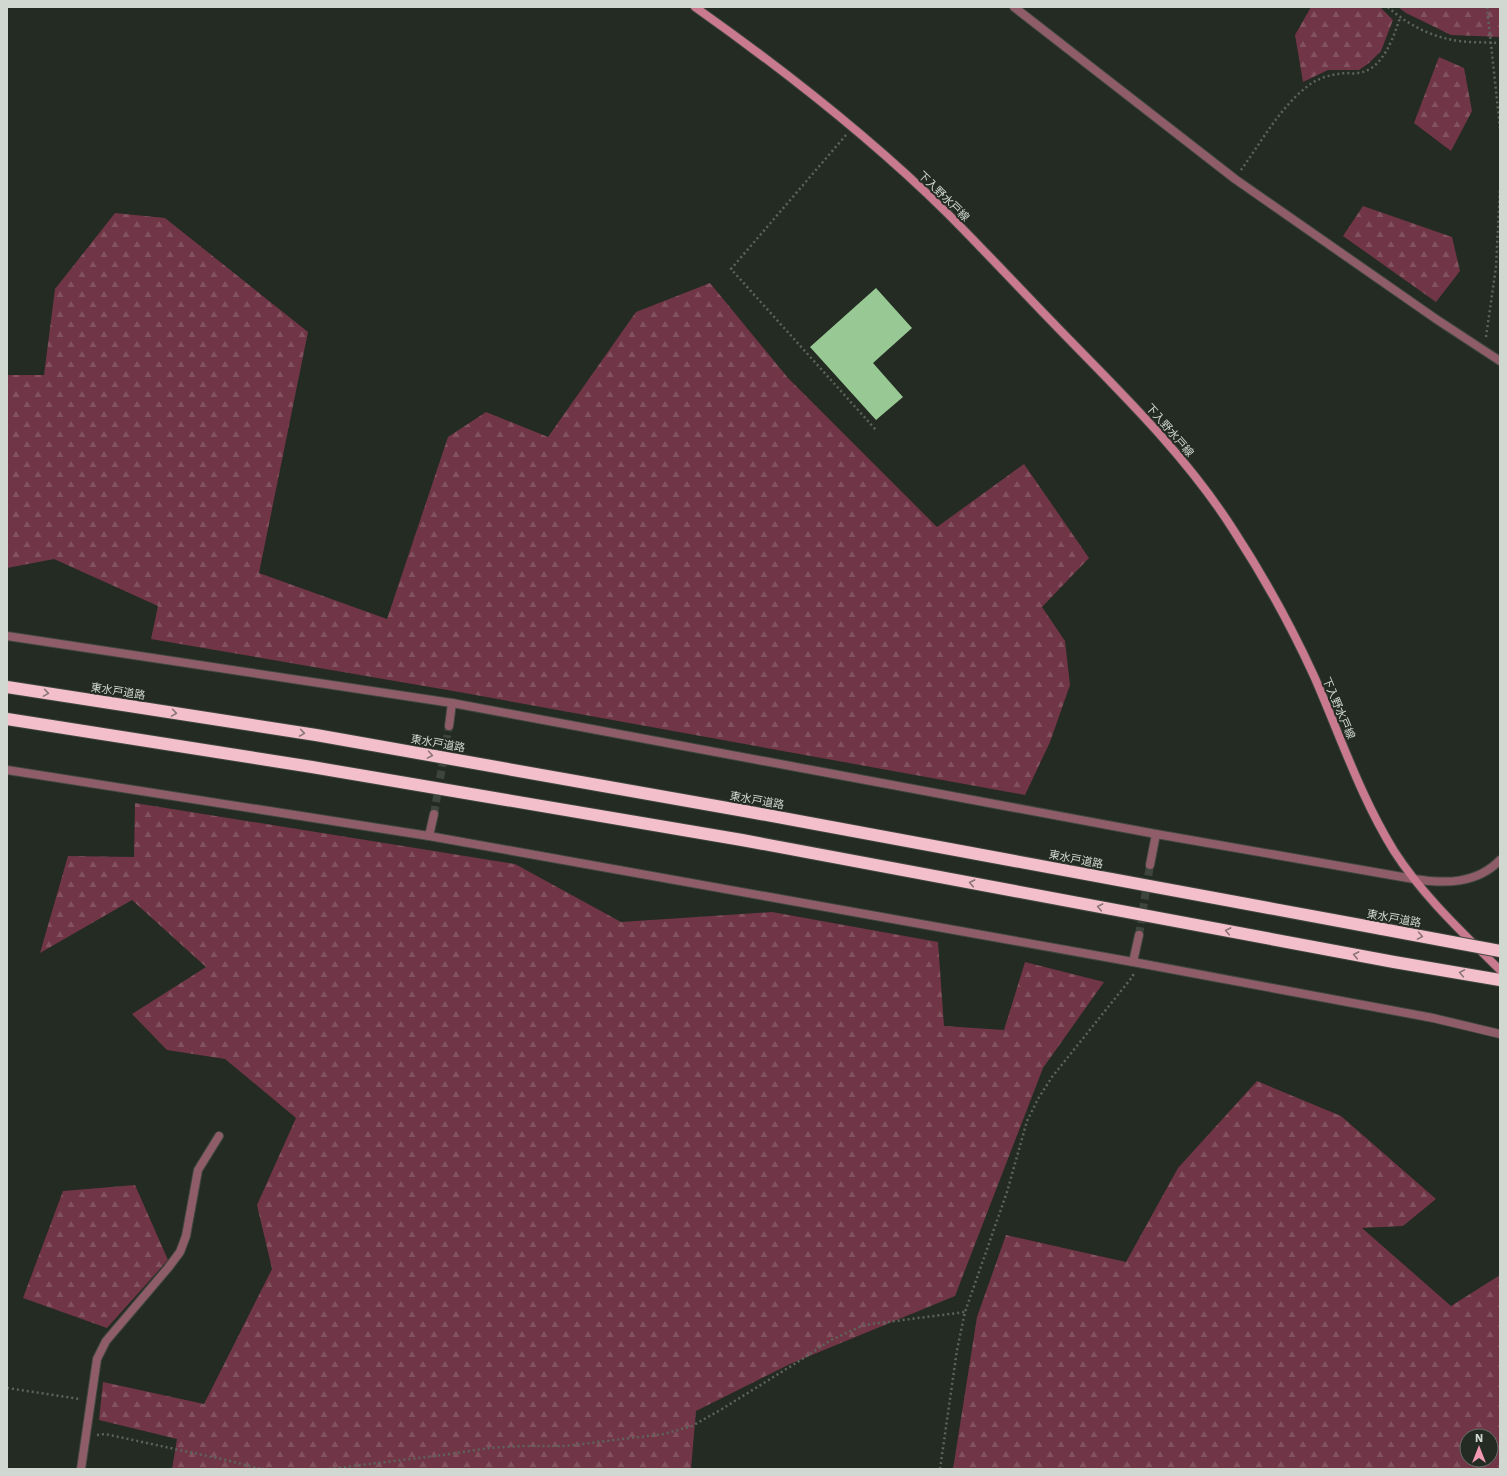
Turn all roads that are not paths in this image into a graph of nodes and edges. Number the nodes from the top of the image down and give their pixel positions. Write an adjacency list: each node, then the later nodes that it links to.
1 (695, 7): 15 (main road, 下入野水戸線)
2 (1014, 7): 3 (street)
3 (1500, 361)
4 (7, 636): 6 (street)
5 (7, 687): 17 (highway, 東水戸道路, one-way to 17, bridge)
6 (452, 703): 8 (street); 11 (street)
7 (7, 719): 20 (highway, one-way to 7)
8 (449, 726)
9 (7, 770): 12 (street)
10 (434, 814): 12 (street)
11 (1156, 834): 14 (street); 15 (street)
12 (429, 836): 18 (street)
13 (1499, 862): 15 (street)
14 (1150, 866)
15 (1414, 879): 19 (main road, 下入野水戸線)
16 (1138, 935): 18 (street)
17 (1500, 951)
18 (1133, 962): 21 (street)
19 (1500, 970)
20 (1500, 980)
21 (1500, 1034)
22 (219, 1136): 23 (street)
23 (81, 1469)

